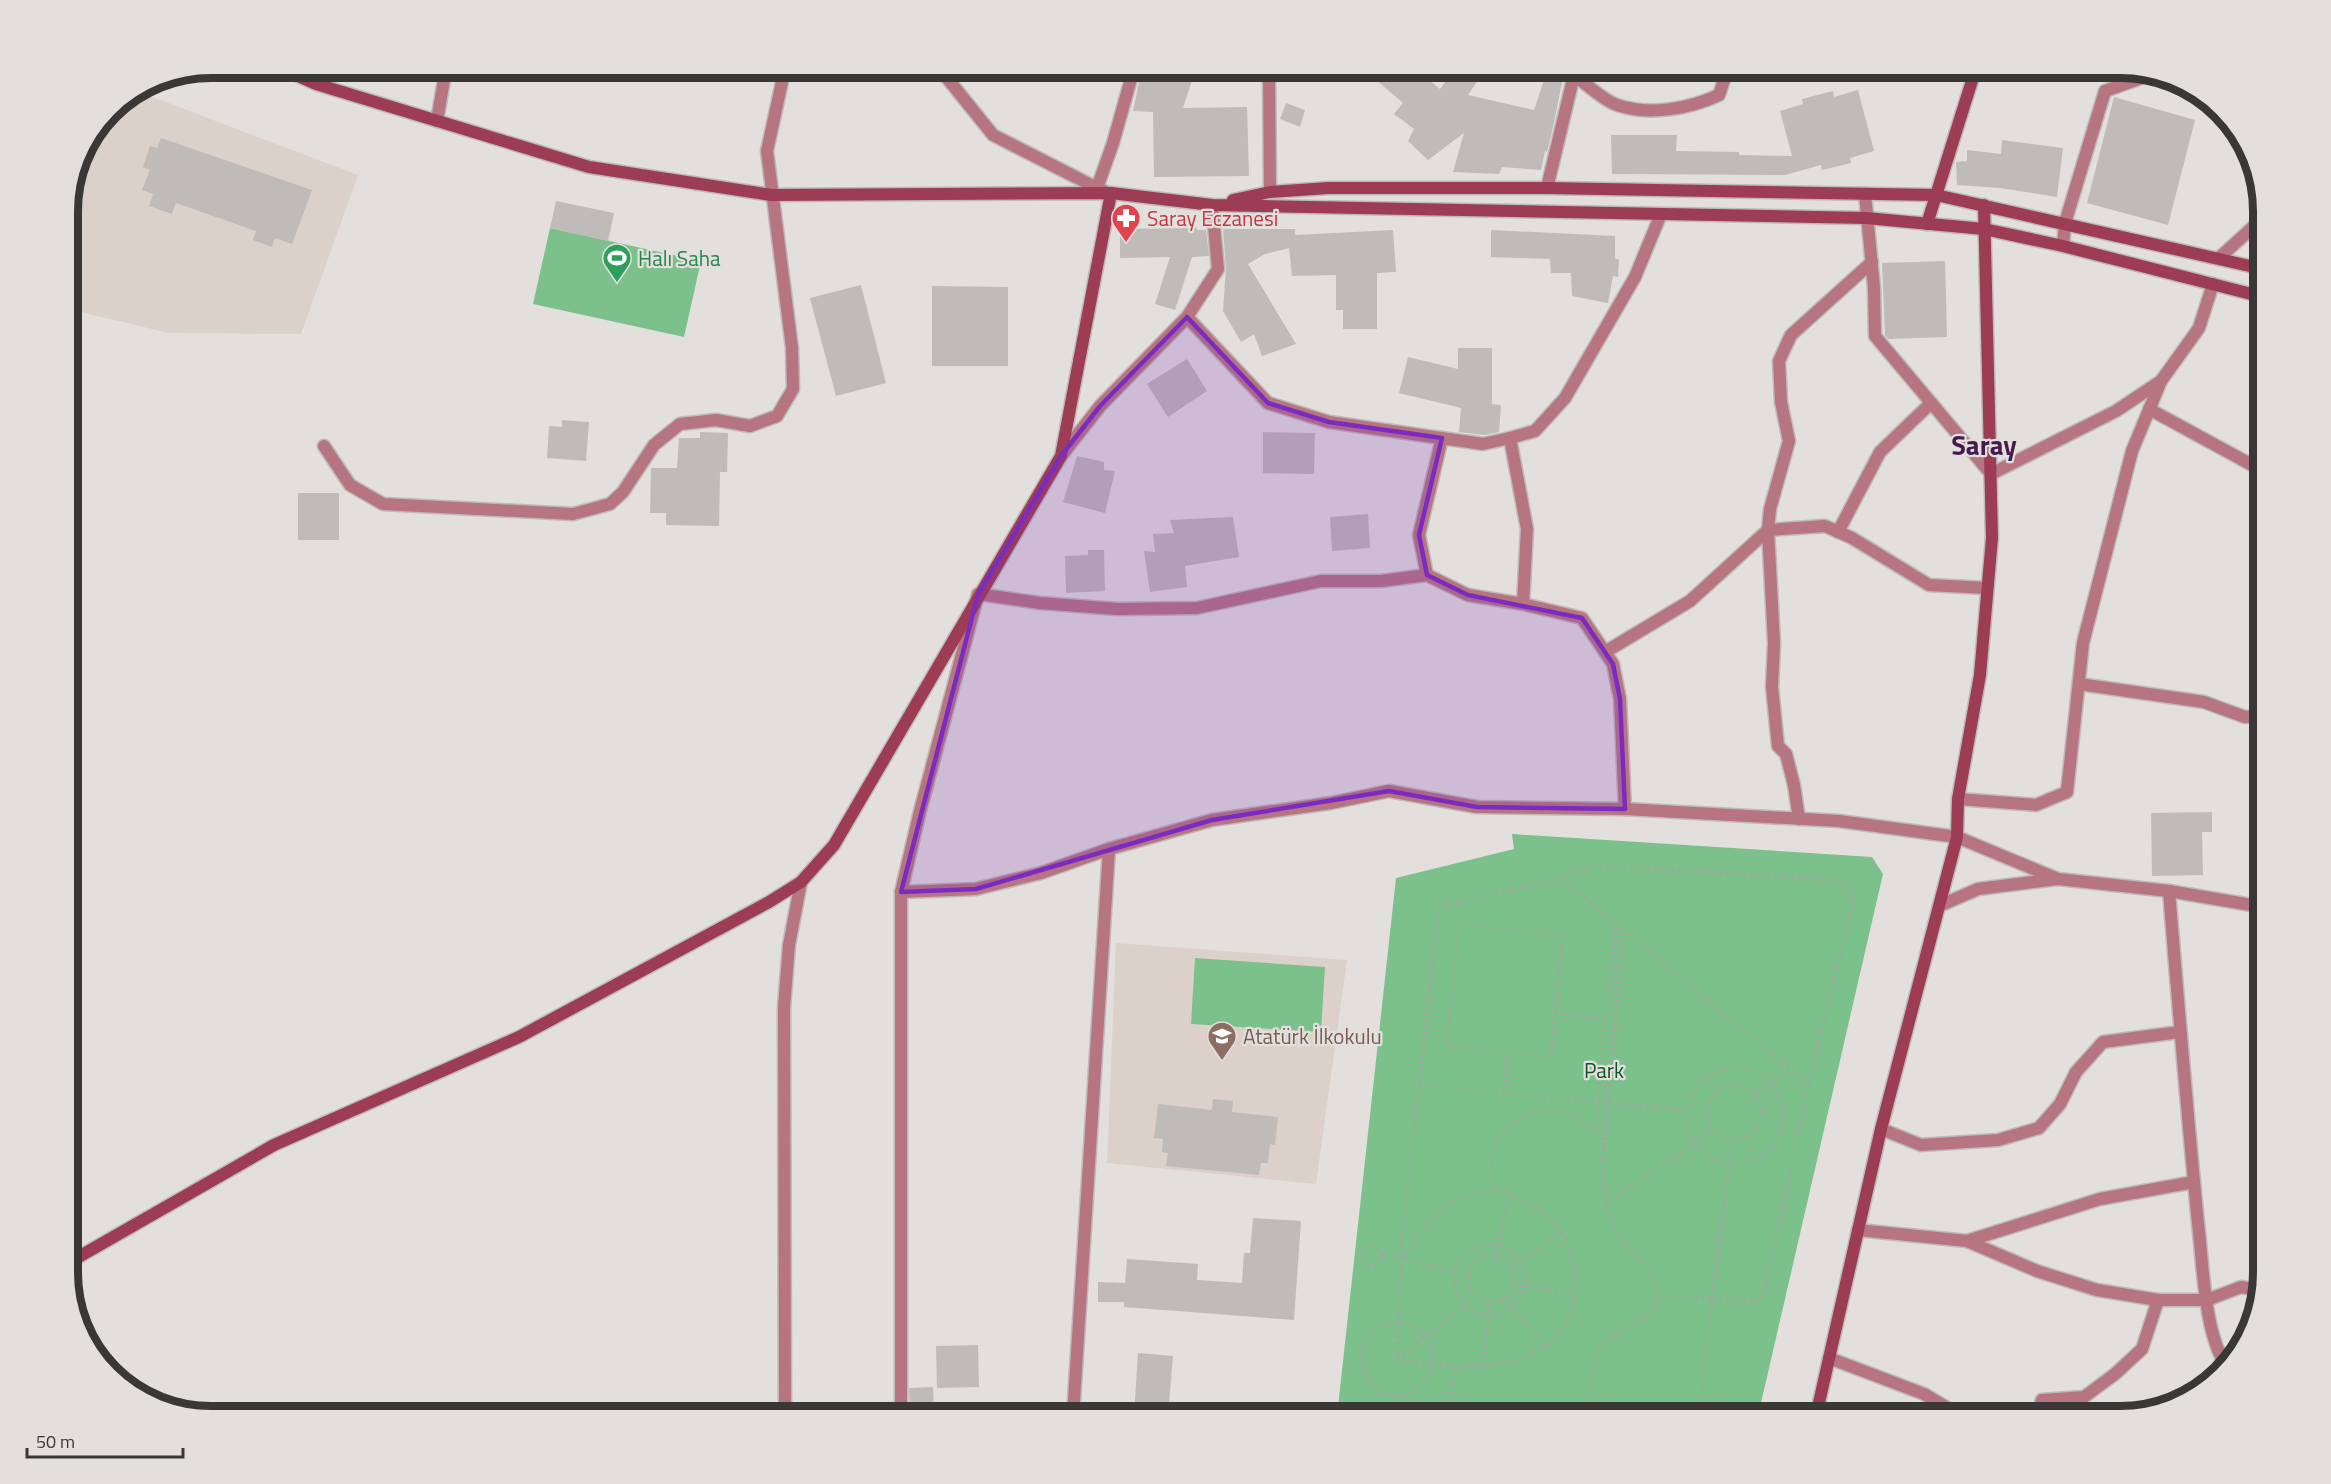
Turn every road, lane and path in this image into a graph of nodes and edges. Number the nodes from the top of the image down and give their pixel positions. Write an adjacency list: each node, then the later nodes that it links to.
1 (302, 78): 14 (street)
2 (444, 78): 14 (street)
3 (783, 78): 20 (street)
4 (947, 78): 15 (street)
5 (1131, 78): 15 (street)
6 (1269, 78): 17 (street)
7 (1572, 78): 16 (street)
8 (1582, 78): 9 (street)
9 (1725, 78)
10 (1973, 78): 21 (street)
11 (2127, 78): 13 (street)
12 (2138, 79): 13 (street)
13 (2126, 83): 26 (street)
14 (437, 121): 20 (street)
15 (1097, 188): 18 (street)
16 (1547, 188): 17 (street); 19 (street)
17 (1270, 192): 22 (street)
18 (1111, 193): 20 (street); 22 (street); 43 (street)
19 (1865, 194): 21 (street); 25 (street)
20 (771, 195): 42 (street)
21 (1936, 195): 23 (street); 27 (street)
22 (1212, 205): 24 (street); 36 (street)
23 (1984, 205): 26 (street); 29 (street)
24 (1661, 214): 25 (street); 41 (street)
25 (1866, 218): 27 (street); 32 (street)
26 (2065, 223): 30 (street); 31 (street)
27 (1927, 224): 29 (street)
28 (2253, 228): 31 (street)
29 (1984, 229): 30 (street); 45 (street)
30 (2063, 246): 34 (street)
31 (2218, 258): 33 (street)
32 (1872, 262): 38 (street); 46 (street)
33 (2253, 266)
34 (2213, 284): 35 (street); 37 (street)
35 (2253, 294)
36 (1187, 317): 40 (street); 43 (street)
37 (2162, 381): 39 (street); 45 (street)
38 (1931, 403): 45 (street); 47 (street)
39 (2150, 409): 44 (street); 53 (street)
40 (1442, 438): 41 (street); 48 (street)
41 (1510, 438): 51 (street)
42 (324, 446)
43 (1061, 456): 50 (street)
44 (2253, 465)
45 (1991, 474): 49 (street)
46 (1768, 530): 47 (street); 52 (street); 57 (street)
47 (1838, 532): 49 (street)
48 (1427, 575): 50 (street); 51 (street)
49 (1988, 588): 55 (street)
50 (978, 594): 62 (street); 64 (street)
51 (1524, 604): 52 (street)
52 (1605, 652): 56 (street)
53 (2079, 684): 54 (street); 55 (street)
54 (2253, 717)
55 (1958, 799): 58 (street)
56 (1625, 808): 57 (street); 59 (street)
57 (1799, 819): 58 (street)
58 (1957, 837): 61 (street); 66 (street)
59 (1109, 849): 64 (street); 129 (street)
60 (1562, 878): 67 (path); 75 (path); 76 (path)
61 (2058, 879): 63 (street); 66 (street)
62 (801, 882): 97 (street); 127 (street)
63 (2169, 891): 65 (street); 71 (street)
64 (901, 892): 128 (street)
65 (2253, 904)
66 (1939, 906): 82 (street)
67 (1616, 924): 68 (path); 70 (path)
68 (1623, 930): 73 (path); 80 (path)
69 (1556, 1012): 70 (path); 72 (path); 72 (path)
70 (1606, 1020): 79 (path)
71 (2180, 1032): 82 (street); 89 (street)
72 (1508, 1052): 77 (path)
73 (1788, 1070): 74 (path); 76 (path)
74 (1770, 1083): 78 (path); 81 (path); 88 (path)
75 (1419, 1085): 77 (path); 100 (path)
76 (1809, 1085): 111 (path)
77 (1504, 1093): 79 (path)
78 (1753, 1095): 83 (path); 85 (path)
79 (1598, 1102): 80 (path); 84 (path)
80 (1608, 1103): 81 (path); 87 (path)
81 (1687, 1110): 86 (path)
82 (1881, 1129): 93 (street)
83 (1713, 1130): 85 (path); 86 (path)
84 (1595, 1132): 87 (path); 90 (path)
85 (1733, 1140): 88 (path)
86 (1694, 1142): 88 (path); 92 (path)
87 (1605, 1144): 92 (path)
88 (1729, 1164): 111 (path)
89 (2194, 1182): 95 (street); 113 (street)
90 (1502, 1192): 91 (path); 100 (path)
91 (1509, 1196): 94 (path); 96 (path)
92 (1606, 1205): 109 (path)
93 (1858, 1230): 95 (street); 121 (street)
94 (1562, 1232): 101 (path); 108 (path)
95 (1967, 1241): 112 (street)
96 (1498, 1246): 99 (path); 101 (path); 103 (path)
97 (78, 1257)
98 (1382, 1257): 98 (path); 100 (path)
99 (1496, 1257): 102 (path); 104 (path)
100 (1402, 1258): 103 (path); 118 (path)
101 (1520, 1261): 102 (path); 106 (path)
102 (1512, 1268): 105 (path)
103 (1456, 1273): 104 (path); 115 (path)
104 (1469, 1276): 114 (path)
105 (1514, 1284): 106 (path); 110 (path)
106 (1525, 1286): 108 (path); 116 (path)
107 (2252, 1289): 113 (street)
108 (1574, 1294): 120 (path)
109 (1658, 1295): 111 (path); 131 (path)
110 (1505, 1298): 114 (path); 116 (path)
111 (1712, 1299): 132 (path)
112 (2158, 1300): 113 (street); 135 (street)
113 (2206, 1300): 123 (street)
114 (1491, 1302): 117 (path)
115 (1466, 1305): 117 (path); 119 (path)
116 (1513, 1306): 117 (path); 120 (path)
117 (1489, 1314): 124 (path)
118 (1399, 1323): 119 (path); 122 (path); 125 (path)
119 (1426, 1337): 122 (path); 125 (path)
120 (1545, 1346): 124 (path)
121 (1829, 1358): 133 (street); 134 (street)
122 (1397, 1359): 125 (path)
123 (2222, 1359)
124 (1483, 1365): 126 (path)
125 (1433, 1366): 126 (path)
126 (1465, 1366): 130 (path)
127 (785, 1406)
128 (901, 1406)
129 (1074, 1406)
130 (1457, 1406)
131 (1595, 1406)
132 (1700, 1406)
133 (1818, 1406)
134 (1944, 1406)
135 (2040, 1406)

